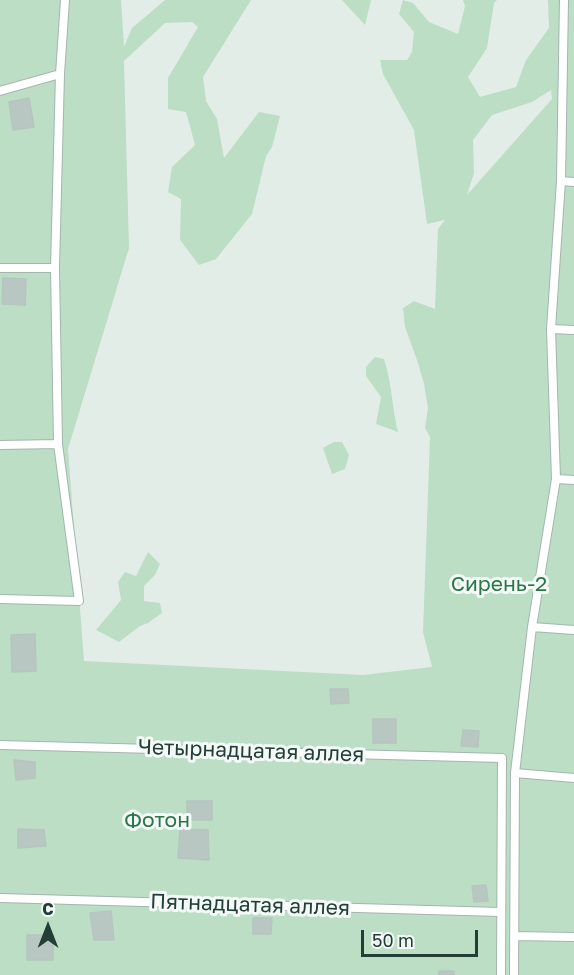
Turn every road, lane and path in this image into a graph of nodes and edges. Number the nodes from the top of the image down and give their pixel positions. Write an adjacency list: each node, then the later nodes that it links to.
1 (65, 0): 5 (lane)
2 (564, 0): 3 (lane)
3 (563, 25): 4 (lane); 7 (lane)
4 (574, 26)
5 (60, 74): 6 (lane); 10 (lane)
6 (0, 91)
7 (561, 181): 8 (lane); 11 (lane)
8 (574, 182)
9 (0, 268): 10 (lane)
10 (55, 268): 13 (lane)
11 (551, 328): 12 (lane); 15 (lane)
12 (574, 330)
13 (58, 444): 14 (lane); 17 (lane)
14 (0, 445)
15 (556, 479): 16 (lane); 18 (lane)
16 (574, 480)
17 (0, 599)
18 (532, 627): 19 (lane); 21 (lane)
19 (574, 630)
20 (0, 745): 24 (lane, Четырнадцатая аллея)
21 (515, 773): 22 (lane); 25 (lane)
22 (574, 778)
23 (0, 898): 24 (lane, Пятнадцатая аллея)
24 (501, 912): 27 (lane)
25 (514, 936): 26 (lane); 28 (lane)
26 (574, 937)
27 (501, 975)
28 (514, 975)

